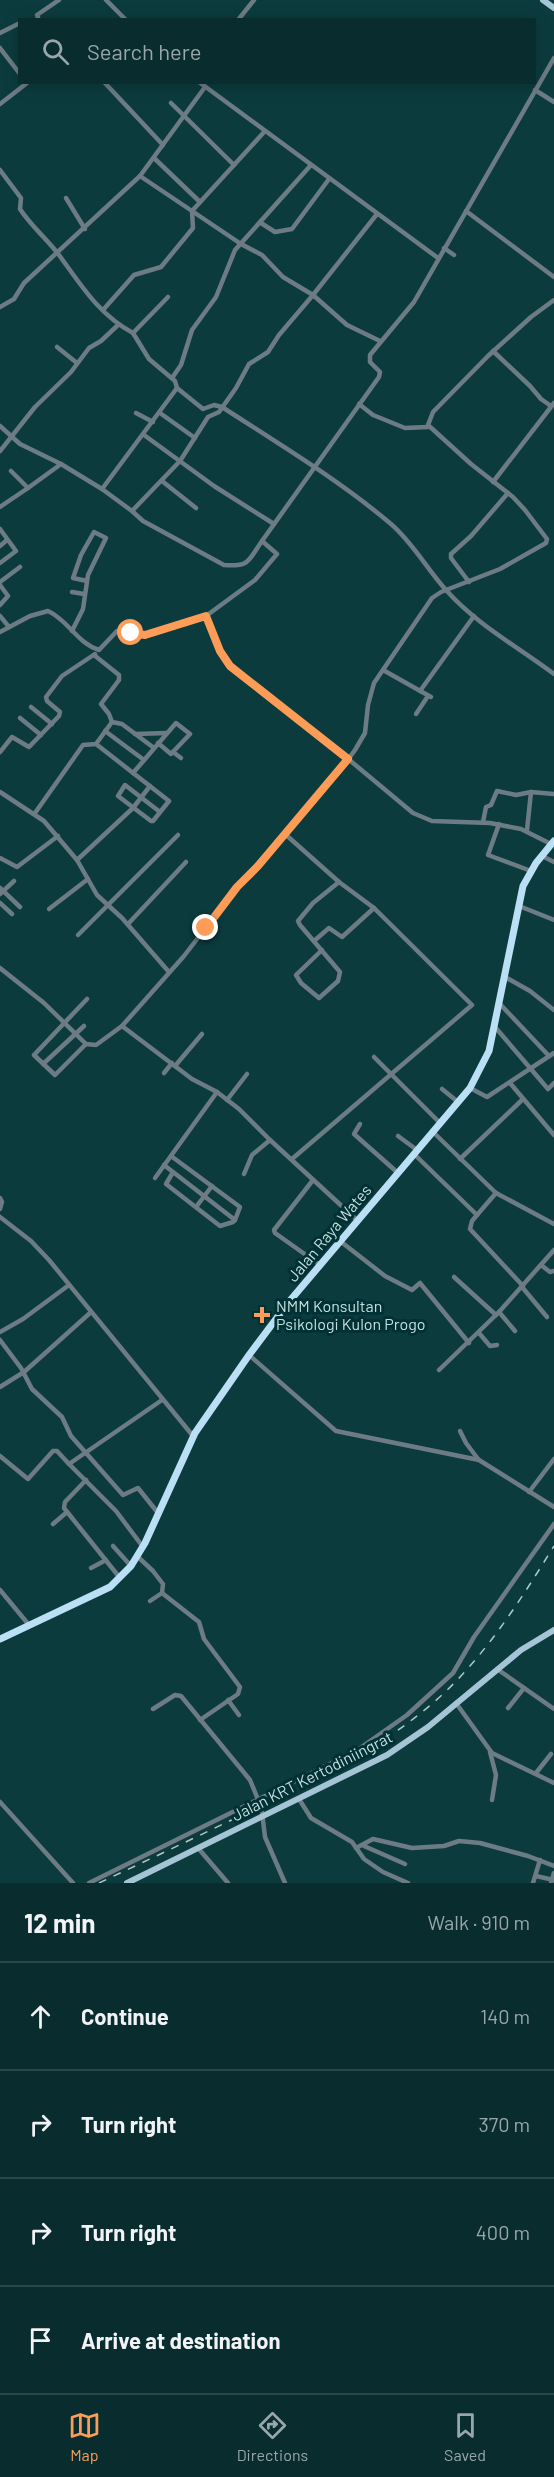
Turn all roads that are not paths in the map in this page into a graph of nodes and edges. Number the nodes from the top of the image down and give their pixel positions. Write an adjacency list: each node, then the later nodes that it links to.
1 (59, 0): 6 (street)
2 (106, 0): 7 (street)
3 (254, 0): 8 (street)
4 (543, 0): 5 (main road)
5 (554, 8)
6 (38, 17)
7 (124, 18)
8 (240, 18)
9 (18, 24): 10 (street)
10 (0, 33)
11 (0, 48): 14 (street)
12 (554, 58): 13 (street)
13 (548, 68): 15 (street); 20 (street)
14 (18, 71)
15 (554, 72)
16 (26, 84): 23 (street)
17 (106, 84): 26 (street)
18 (201, 84): 19 (street)
19 (205, 87): 24 (street); 25 (street)
20 (535, 90): 21 (street); 36 (street)
21 (554, 102)
22 (171, 103): 24 (street)
23 (0, 104)
24 (184, 115): 26 (street); 28 (street)
25 (265, 131): 28 (street); 29 (street)
26 (163, 145): 27 (street)
27 (154, 158): 31 (street); 34 (street)
28 (234, 165): 34 (street)
29 (311, 165): 32 (street); 38 (street)
30 (0, 170): 42 (street)
31 (140, 176): 35 (street); 39 (street)
32 (329, 179): 37 (street); 38 (street)
33 (66, 198): 39 (street)
34 (200, 202): 35 (street)
35 (192, 211): 40 (street); 50 (street)
36 (466, 211): 41 (street); 45 (street)
37 (377, 214): 44 (street); 46 (street)
38 (261, 223): 40 (street)
39 (85, 229): 42 (street)
40 (241, 244): 46 (street); 57 (street)
41 (444, 248): 43 (street); 44 (street)
42 (58, 254): 49 (street); 50 (street)
43 (454, 255)
44 (438, 258): 53 (street)
45 (554, 277)
46 (313, 296): 53 (street); 61 (street)
47 (168, 297): 52 (street)
48 (554, 301): 55 (street)
49 (0, 307)
50 (103, 310): 51 (street)
51 (118, 325): 52 (street); 56 (street)
52 (133, 333): 57 (street)
53 (380, 341): 59 (street)
54 (57, 347): 56 (street)
55 (493, 351): 60 (street); 66 (street)
56 (77, 363): 68 (street)
57 (172, 378): 58 (street)
58 (177, 388): 61 (street); 63 (street)
59 (359, 404): 66 (street); 73 (street)
60 (553, 404): 76 (street)
61 (222, 407): 69 (street); 73 (street)
62 (135, 413): 64 (street)
63 (160, 413): 64 (street); 69 (street)
64 (153, 422): 67 (street)
65 (0, 426): 68 (street)
66 (428, 427): 76 (street)
67 (144, 435): 71 (street); 78 (street)
68 (11, 437): 70 (street); 72 (street)
69 (195, 438): 71 (street)
70 (0, 452)
71 (180, 461): 75 (street); 83 (street)
72 (61, 464): 77 (street); 78 (street)
73 (314, 467): 83 (street); 93 (street)
74 (11, 471): 77 (street)
75 (162, 481): 81 (street); 82 (street)
76 (494, 482): 79 (street)
77 (28, 488): 80 (street)
78 (102, 489): 82 (street)
79 (508, 493): 91 (street); 91 (street)
80 (0, 507)
81 (196, 508)
82 (132, 512): 86 (street)
83 (274, 524): 86 (street)
84 (0, 530): 85 (street)
85 (8, 540): 87 (street); 88 (street)
86 (262, 541): 98 (street)
87 (0, 546)
88 (0, 563)
89 (20, 567): 92 (street)
90 (87, 581): 90 (street); 95 (street)
91 (469, 582): 93 (street)
92 (0, 583): 96 (street)
93 (446, 591): 99 (street); 105 (street)
94 (72, 592): 95 (street)
95 (84, 594): 101 (street)
96 (0, 605)
97 (0, 616): 100 (street)
98 (206, 616): 103 (street); 122 (street)
99 (474, 616): 106 (street); 107 (street)
100 (9, 627): 101 (street); 102 (street)
101 (72, 631): 103 (street)
102 (0, 632)
103 (99, 650): 104 (street)
104 (94, 655): 111 (street); 112 (street)
105 (383, 670): 107 (street); 122 (street)
106 (554, 674)
107 (420, 691): 109 (street)
108 (31, 707): 112 (street)
109 (416, 714)
110 (20, 718): 116 (street)
111 (112, 722): 113 (street); 115 (street)
112 (52, 724): 116 (street)
113 (105, 731): 117 (street); 123 (street)
114 (167, 733): 115 (street); 118 (street); 120 (street)
115 (135, 734): 118 (street)
116 (41, 735): 119 (street)
117 (96, 744): 124 (street); 132 (street)
118 (156, 746): 120 (street); 123 (street)
119 (0, 752)
120 (173, 752): 121 (street)
121 (182, 758)
122 (348, 759): 133 (street); 136 (street)
123 (144, 760): 124 (street)
124 (133, 773): 125 (street)
125 (150, 786): 129 (street); 131 (street)
126 (0, 792): 132 (street)
127 (531, 792): 128 (street); 133 (street); 135 (street)
128 (554, 794)
129 (141, 797): 130 (street); 130 (street); 131 (street)
130 (133, 808): 131 (street); 142 (street)
131 (160, 812)
132 (35, 813): 138 (street)
133 (483, 822): 134 (street)
134 (499, 824): 135 (street); 145 (street)
135 (527, 830): 139 (street)
136 (285, 834): 148 (street); 163 (street)
137 (178, 835): 151 (street)
138 (58, 836): 141 (street); 142 (street)
139 (552, 842): 140 (highway, Jalan Raya Wates)
140 (542, 856): 144 (street); 145 (highway, Jalan Raya Wates)
141 (0, 858)
142 (77, 860): 146 (street)
143 (186, 862): 158 (street)
144 (554, 862)
145 (531, 870): 152 (highway, Jalan Raya Wates)
146 (88, 879): 151 (street); 155 (street)
147 (14, 881): 149 (street)
148 (339, 882): 154 (street); 160 (street)
149 (1, 891): 153 (street)
150 (0, 903): 156 (street)
151 (109, 906): 158 (street); 159 (street)
152 (519, 906): 157 (street); 164 (highway, Jalan Raya Wates)
153 (20, 907)
154 (374, 908): 160 (street); 182 (street)
155 (49, 909)
156 (12, 914)
157 (554, 920)
158 (128, 924): 163 (street)
159 (78, 935)
160 (314, 941): 161 (street)
161 (322, 950): 161 (street)
162 (0, 968): 168 (street)
163 (169, 972): 170 (street)
164 (505, 978): 166 (highway, Jalan Raya Wates); 167 (street)
165 (87, 999): 168 (street)
166 (500, 1004): 171 (highway, Jalan Raya Wates); 175 (street)
167 (554, 1010)
168 (64, 1022): 172 (street); 177 (street)
169 (84, 1026): 172 (street)
170 (122, 1026): 174 (street); 178 (street)
171 (495, 1027): 179 (street); 185 (highway, Jalan Raya Wates)
172 (75, 1033): 174 (street); 177 (street)
173 (202, 1035): 178 (street)
174 (86, 1044): 177 (street)
175 (552, 1055): 179 (street)
176 (374, 1057): 182 (street)
177 (43, 1064)
178 (173, 1064): 180 (street); 187 (street)
179 (531, 1069): 183 (street); 184 (street)
180 (164, 1073)
181 (247, 1074): 188 (street)
182 (392, 1076): 192 (street); 199 (street)
183 (510, 1083): 185 (street); 189 (street)
184 (554, 1083)
185 (470, 1088): 190 (highway, Jalan Raya Wates)
186 (442, 1089): 190 (street)
187 (217, 1092): 188 (street); 198 (street)
188 (227, 1100): 196 (street)
189 (522, 1100): 194 (street); 200 (street)
190 (458, 1102): 192 (highway, Jalan Raya Wates)
191 (360, 1124): 203 (street)
192 (440, 1124): 193 (highway, Jalan Raya Wates)
193 (433, 1132): 197 (highway, Jalan Raya Wates); 200 (street)
194 (554, 1135)
195 (398, 1136): 197 (street)
196 (270, 1140): 199 (street); 204 (street)
197 (415, 1152): 203 (highway, Jalan Raya Wates); 213 (street)
198 (171, 1156): 201 (street); 207 (street)
199 (292, 1159): 206 (street)
200 (460, 1159): 208 (street)
201 (164, 1165): 202 (street); 205 (street)
202 (173, 1172): 209 (street); 211 (street)
203 (398, 1173): 216 (highway, Jalan Raya Wates)
204 (244, 1174)
205 (155, 1178)
206 (313, 1180): 216 (street); 222 (street)
207 (212, 1186): 209 (street); 215 (street)
208 (496, 1193): 213 (street); 217 (street)
209 (204, 1196): 211 (street); 215 (street)
210 (0, 1198): 212 (street)
211 (196, 1207): 215 (street)
212 (0, 1209)
213 (477, 1215): 227 (street)
214 (0, 1217): 226 (street)
215 (235, 1220)
216 (358, 1221): 218 (highway, Jalan Raya Wates)
217 (554, 1224)
218 (340, 1241): 222 (highway, Jalan Raya Wates); 235 (street)
219 (554, 1250): 220 (street)
220 (548, 1257): 221 (street); 223 (street)
221 (552, 1262)
222 (320, 1265): 237 (highway, Jalan Raya Wates)
223 (541, 1265): 224 (street); 227 (street)
224 (554, 1271)
225 (454, 1277): 229 (street)
226 (69, 1285): 228 (street); 232 (street)
227 (523, 1286): 229 (street); 230 (street)
228 (90, 1313): 239 (street); 241 (street)
229 (497, 1314): 231 (street); 233 (street)
230 (547, 1317)
231 (515, 1331)
232 (0, 1332)
233 (479, 1333): 235 (street); 236 (street)
234 (0, 1340): 239 (street)
235 (469, 1343): 238 (street)
236 (496, 1345)
237 (249, 1355): 243 (highway, Jalan Raya Wates); 247 (street)
238 (439, 1370)
239 (24, 1372): 240 (street); 244 (street)
240 (0, 1387)
241 (162, 1400): 243 (street); 244 (street)
242 (460, 1431): 247 (street)
243 (194, 1436): 253 (highway, Jalan Raya Wates)
244 (84, 1452): 248 (street); 253 (street)
245 (0, 1456): 248 (street)
246 (554, 1458): 250 (street)
247 (479, 1460): 250 (street)
248 (69, 1464): 249 (street)
249 (86, 1480): 252 (street); 257 (street)
250 (529, 1491): 251 (street)
251 (554, 1507)
252 (67, 1512): 254 (street); 259 (street)
253 (158, 1512): 257 (highway, Jalan Raya Wates)
254 (53, 1524)
255 (554, 1524): 284 (street)
256 (113, 1546): 260 (street)
257 (143, 1547): 258 (highway, Jalan Raya Wates)
258 (137, 1556): 260 (highway, Jalan Raya Wates); 264 (street)
259 (106, 1560): 261 (street); 262 (street)
260 (131, 1566): 262 (highway, Jalan Raya Wates)
261 (91, 1568)
262 (120, 1578): 266 (highway, Jalan Raya Wates)
263 (0, 1590): 266 (street)
264 (162, 1593): 265 (street); 271 (street)
265 (150, 1601)
266 (29, 1625): 268 (highway, Jalan Raya Wates)
267 (554, 1630): 269 (main road, Jalan KRT Kertodiniingrat)
268 (0, 1639)
269 (497, 1669): 270 (street); 272 (main road, Jalan KRT Kertodiniingrat)
270 (524, 1688): 273 (street); 275 (street)
271 (228, 1700): 276 (street); 277 (street)
272 (456, 1703): 278 (street); 282 (main road, Jalan KRT Kertodiniingrat)
273 (508, 1708)
274 (153, 1709): 277 (street)
275 (554, 1709)
276 (239, 1715)
277 (200, 1720): 284 (street)
278 (490, 1752): 280 (street); 283 (street)
279 (551, 1754): 280 (street)
280 (536, 1773): 281 (street)
281 (554, 1783)
282 (299, 1798): 286 (main road, Jalan KRT Kertodiniingrat); 289 (street)
283 (492, 1800)
284 (258, 1801): 297 (street)
285 (0, 1803): 296 (street)
286 (262, 1814): 288 (main road, Jalan KRT Kertodiniingrat); 300 (street)
287 (364, 1846): 289 (street); 290 (street); 291 (street)
288 (198, 1848): 298 (main road, Jalan KRT Kertodiniingrat); 299 (street)
289 (357, 1848): 301 (street)
290 (540, 1860): 292 (street); 294 (street)
291 (405, 1864)
292 (554, 1866)
293 (554, 1873): 295 (street)
294 (536, 1876): 295 (street); 302 (street)
295 (552, 1881)
296 (73, 1883)
297 (89, 1883)
298 (127, 1883)
299 (228, 1883)
300 (285, 1883)
301 (408, 1883)
302 (533, 1883)

